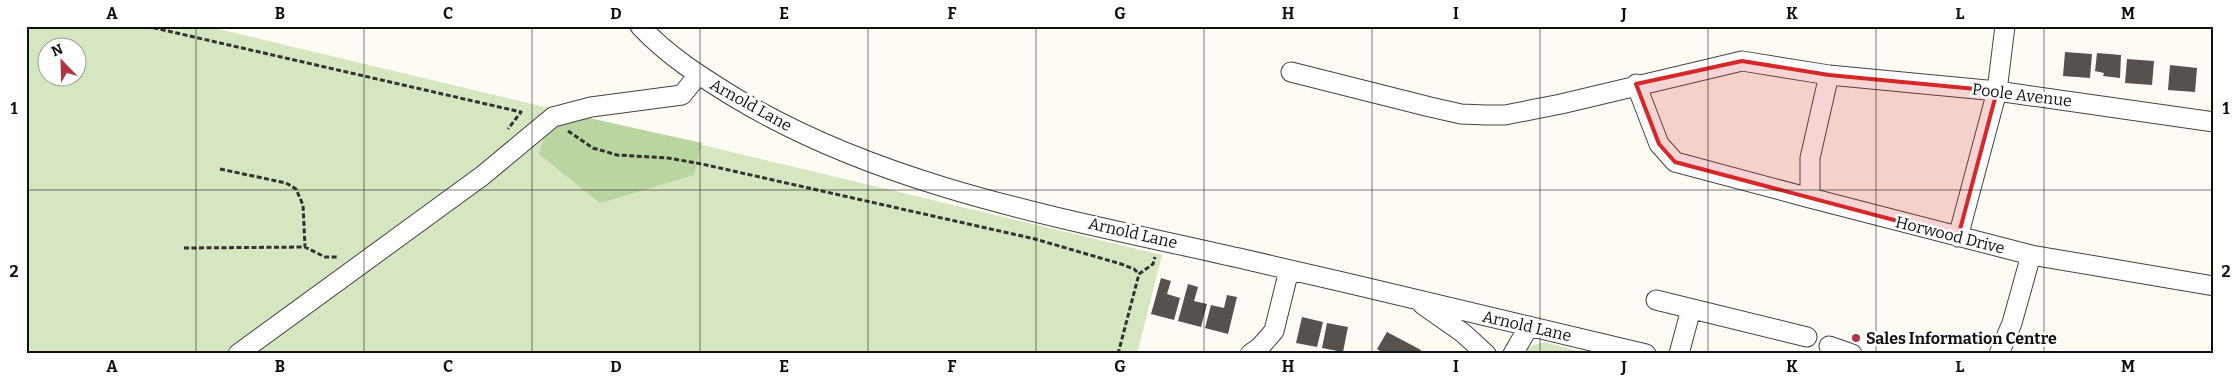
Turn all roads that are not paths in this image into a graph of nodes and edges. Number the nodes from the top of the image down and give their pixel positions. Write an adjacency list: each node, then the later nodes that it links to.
1 (2005, 26): 7 (street)
2 (646, 30): 4 (street, Arnold Lane)
3 (1291, 72): 6 (street, Poole Avenue)
4 (698, 75): 12 (street, Arnold Lane); 20 (street)
5 (1829, 75): 6 (street, Poole Avenue); 7 (street, Poole Avenue); 9 (street)
6 (1636, 84): 9 (street, Horwood Drive)
7 (1997, 91): 8 (street, Poole Avenue); 10 (street)
8 (2214, 122)
9 (1810, 198): 10 (street, Horwood Drive)
10 (1958, 237): 11 (street, Horwood Drive)
11 (2031, 256): 13 (street, Horwood Drive); 27 (street)
12 (1289, 270): 14 (street, Arnold Lane); 21 (street)
13 (2214, 286)
14 (1413, 299): 17 (street, Arnold Lane); 22 (street)
15 (1656, 300): 16 (street)
16 (1691, 309): 18 (street); 25 (street)
17 (1529, 326): 23 (street); 24 (street, Arnold Lane)
18 (1807, 337)
19 (1829, 346): 26 (street)
20 (238, 354)
21 (1250, 354)
22 (1486, 354)
23 (1513, 354)
24 (1646, 354)
25 (1679, 354)
26 (1851, 354)
27 (1999, 354)

